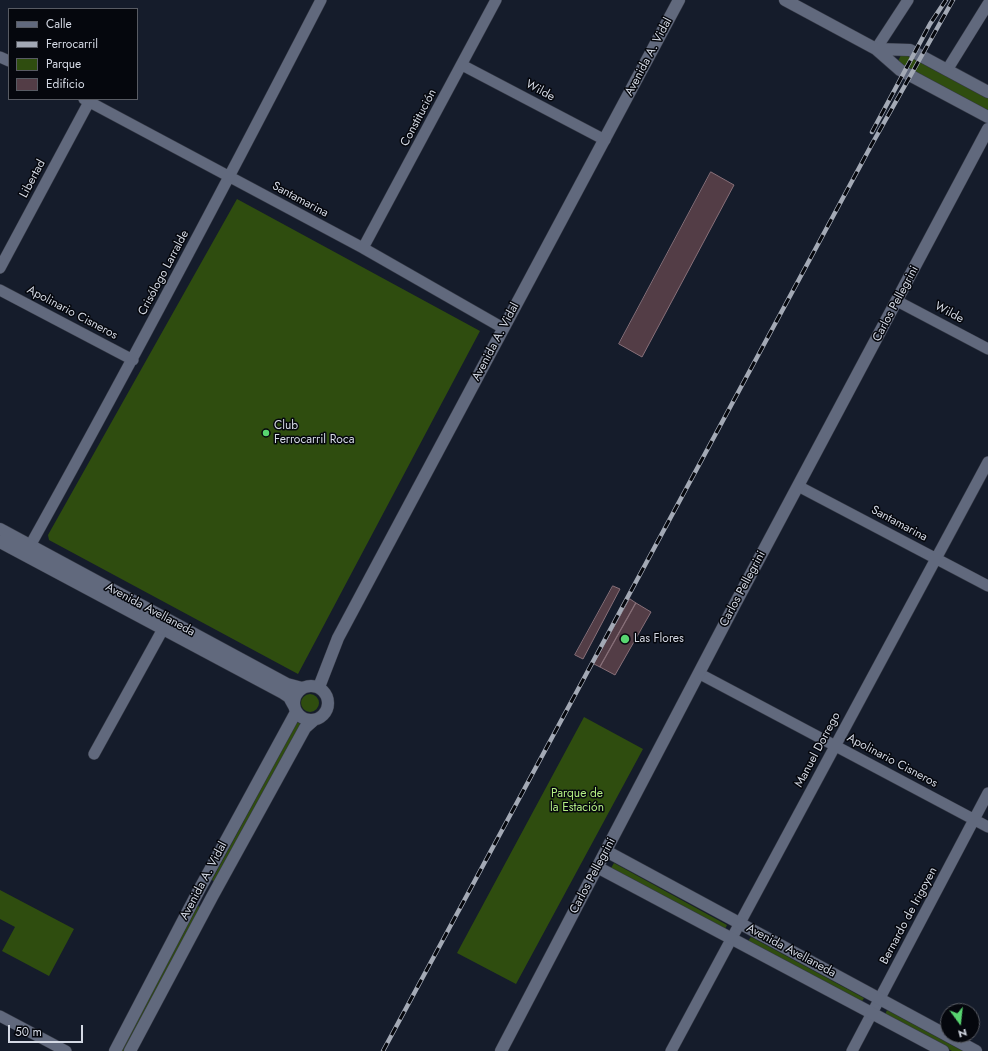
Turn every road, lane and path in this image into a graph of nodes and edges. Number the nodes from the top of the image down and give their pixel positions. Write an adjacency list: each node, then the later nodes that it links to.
1 (321, 0): 15 (street, Crisólogo Larralde)
2 (496, 0): 8 (street, Constitución)
3 (679, 0): 14 (street, Avenida A. Vidal)
4 (786, 0): 7 (street)
5 (908, 0): 7 (street)
6 (988, 4): 9 (street)
7 (876, 49): 9 (street); 12 (street)
8 (462, 65): 14 (street, Wilde); 16 (street, Constitución)
9 (947, 70): 10 (street)
10 (988, 92)
11 (87, 100): 15 (street, Santamarina); 17 (street, Libertad)
12 (988, 117)
13 (988, 130): 19 (street, Carlos Pellegrini)
14 (605, 140): 20 (street, Avenida A. Vidal)
15 (229, 178): 16 (street, Santamarina); 22 (street, Crisólogo Larralde)
16 (363, 248): 20 (street, Santamarina)
17 (0, 268)
18 (0, 290): 22 (street, Apolinario Cisneros)
19 (897, 301): 21 (street, Wilde); 24 (street, Carlos Pellegrini)
20 (503, 328): 32 (street, Avenida A. Vidal)
21 (988, 349)
22 (133, 360): 27 (street, Crisólogo Larralde)
23 (988, 462): 28 (street, Manuel Dorrego)
24 (798, 486): 28 (street, Santamarina); 31 (street, Carlos Pellegrini)
25 (0, 529): 27 (street, Avenida Avellaneda)
26 (0, 542): 27 (street, Avenida Avellaneda)
27 (28, 550): 30 (street, Avenida Avellaneda)
28 (936, 558): 29 (street, Santamarina); 36 (street, Manuel Dorrego)
29 (988, 586)
30 (165, 624): 33 (street, Avenida Avellaneda); 34 (street, Avenida Avellaneda); 37 (street)
31 (700, 674): 36 (street, Apolinario Cisneros); 41 (street, Carlos Pellegrini)
32 (319, 687): 33 (street); 35 (street)
33 (302, 688): 34 (street)
34 (295, 709): 35 (street); 43 (street, Avenida A. Vidal)
35 (314, 720): 44 (street, Avenida A. Vidal)
36 (835, 746): 39 (street, Apolinario Cisneros); 45 (street, Manuel Dorrego)
37 (94, 754)
38 (988, 793): 39 (street, Bernardo de Irigoyen)
39 (974, 820): 40 (street, Apolinario Cisneros); 47 (street, Bernardo de Irigoyen)
40 (988, 827)
41 (606, 851): 42 (street, Carlos Pellegrini); 45 (street, Avenida Avellaneda)
42 (597, 867): 46 (street, Avenida Avellaneda); 50 (street, Carlos Pellegrini)
43 (199, 890): 44 (street); 52 (street, Avenida A. Vidal)
44 (212, 897): 53 (street, Avenida A. Vidal)
45 (740, 923): 46 (street, Manuel Dorrego); 47 (street, Avenida Avellaneda)
46 (732, 938): 48 (street, Avenida Avellaneda); 54 (street, Manuel Dorrego)
47 (880, 999): 48 (street, Bernardo de Irigoyen); 57 (street, Avenida Avellaneda)
48 (872, 1013): 55 (street, Bernardo de Irigoyen); 56 (street, Avenida Avellaneda)
49 (0, 1016): 51 (street)
50 (504, 1050)
51 (66, 1051)
52 (115, 1051)
53 (130, 1051)
54 (671, 1051)
55 (852, 1051)
56 (943, 1051)
57 (976, 1051)

